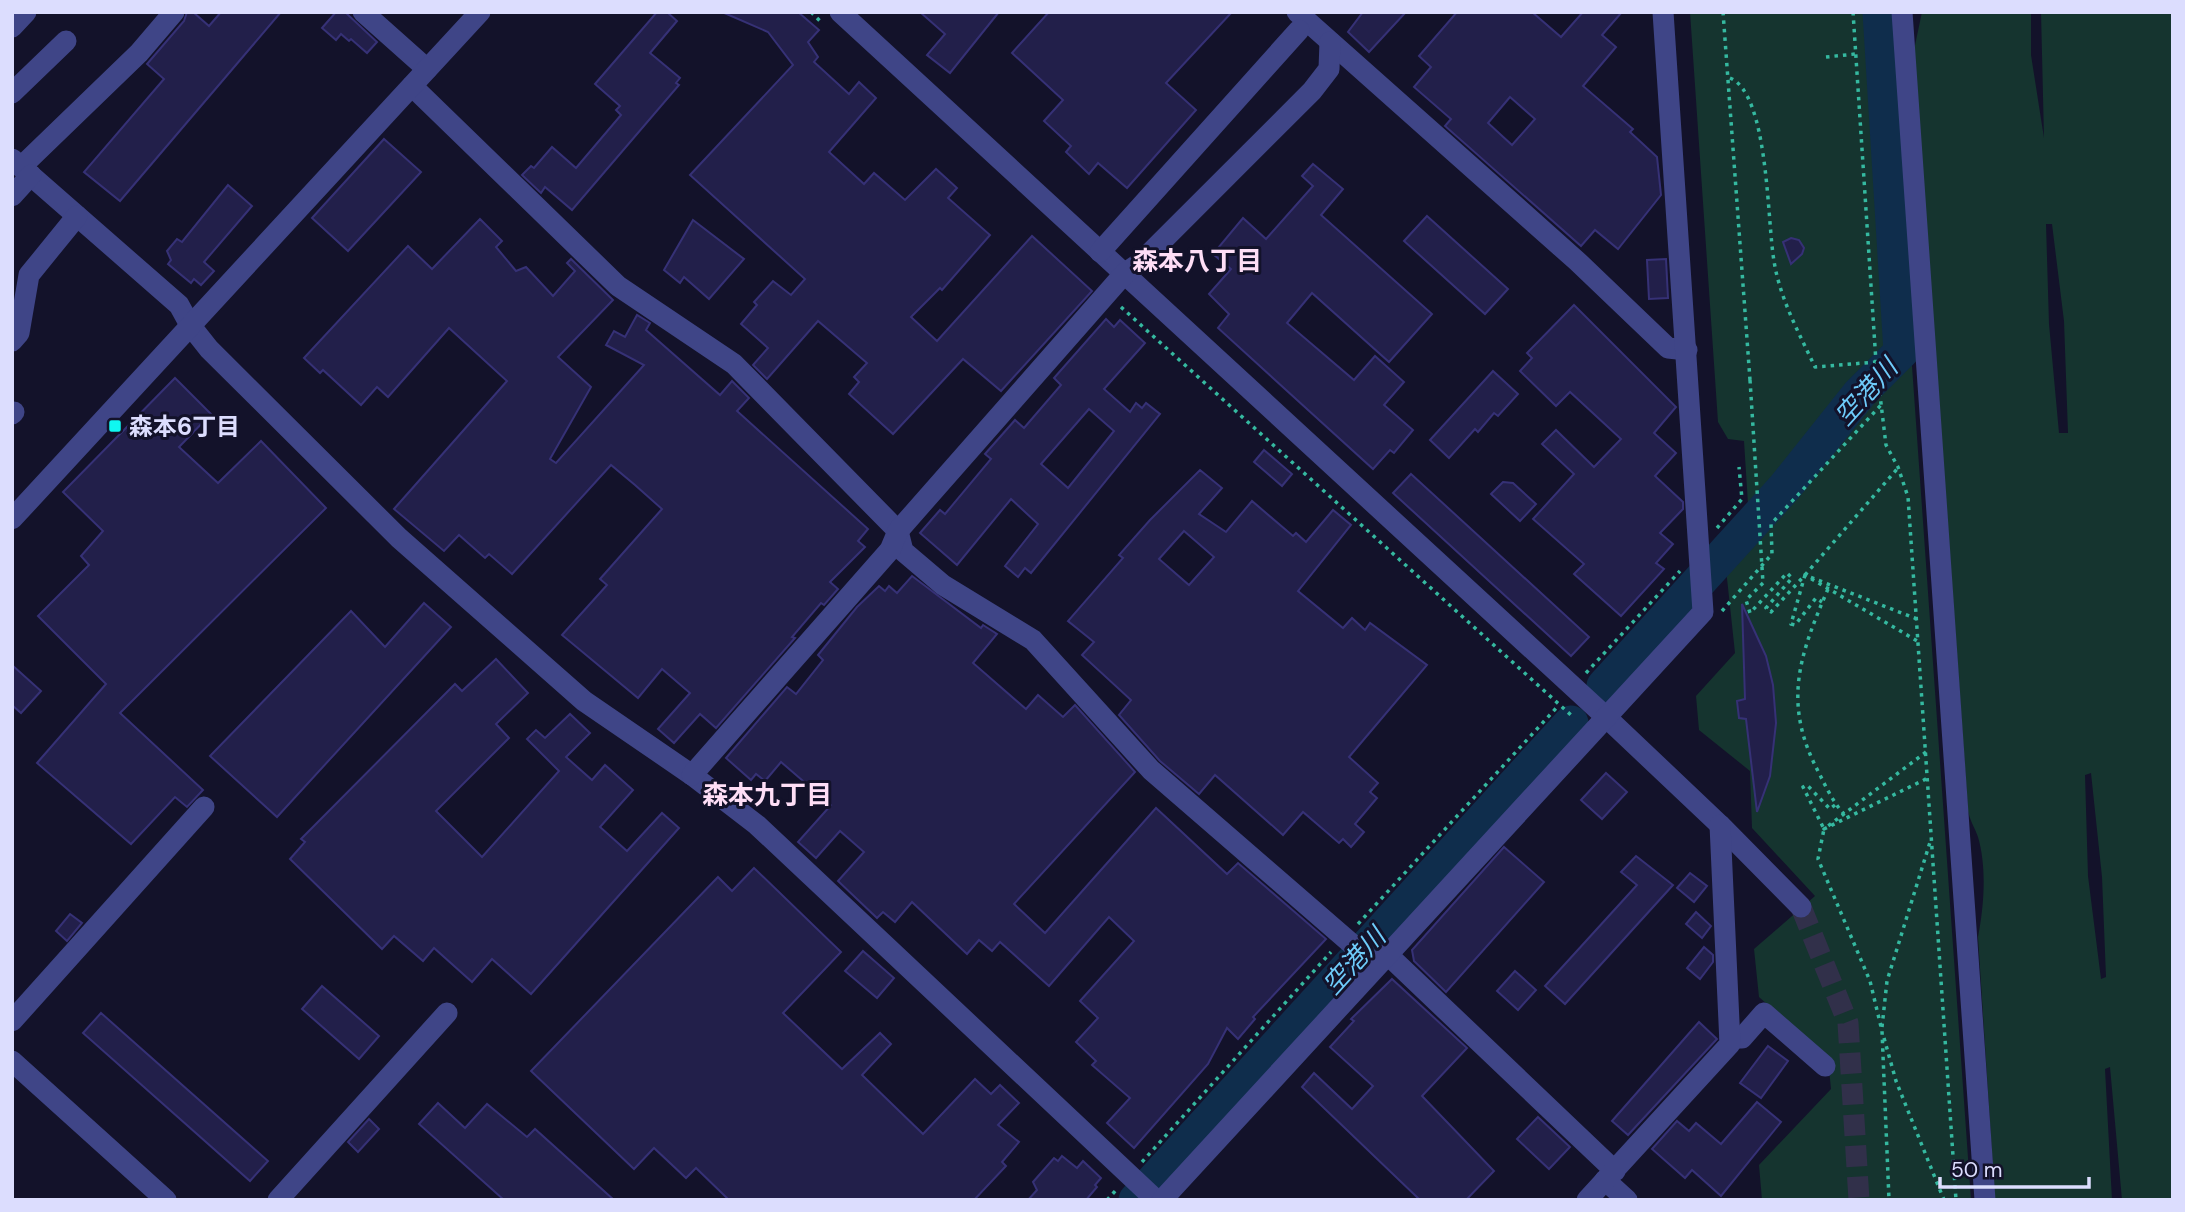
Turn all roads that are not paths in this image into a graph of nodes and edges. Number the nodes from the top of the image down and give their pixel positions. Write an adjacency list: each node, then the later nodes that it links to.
1 (26, 12): 9 (street)
2 (174, 12): 15 (street)
3 (363, 12): 12 (street)
4 (480, 12): 12 (street)
5 (1663, 12): 22 (street)
6 (1902, 12): 42 (street)
7 (1298, 21): 11 (street); 18 (street)
8 (835, 22): 18 (street)
9 (12, 27)
10 (66, 41): 14 (street)
11 (1330, 42): 19 (street); 22 (street)
12 (427, 69): 13 (street)
13 (412, 86): 20 (street); 24 (street)
14 (12, 93)
15 (21, 167): 16 (street); 17 (street)
16 (12, 196)
17 (77, 216): 20 (street); 21 (street)
18 (1100, 252): 19 (street)
19 (1124, 274): 24 (street); 25 (street)
20 (190, 325): 23 (street); 26 (street)
21 (12, 341)
22 (1687, 350): 25 (street)
23 (12, 519)
24 (898, 531): 26 (street); 30 (street)
25 (1606, 717): 28 (street); 30 (street)
26 (692, 775): 37 (street)
27 (204, 807): 32 (street)
28 (1720, 825): 29 (street); 33 (street)
29 (1801, 907)
30 (1378, 959): 36 (street); 37 (street)
31 (447, 1013): 39 (street)
32 (12, 1021)
33 (1730, 1038): 35 (street); 36 (street)
34 (12, 1061): 38 (street)
35 (1825, 1066)
36 (1610, 1175): 40 (street); 41 (street)
37 (1157, 1199)
38 (166, 1200)
39 (278, 1200)
40 (1587, 1200)
41 (1627, 1200)
42 (1985, 1200)

